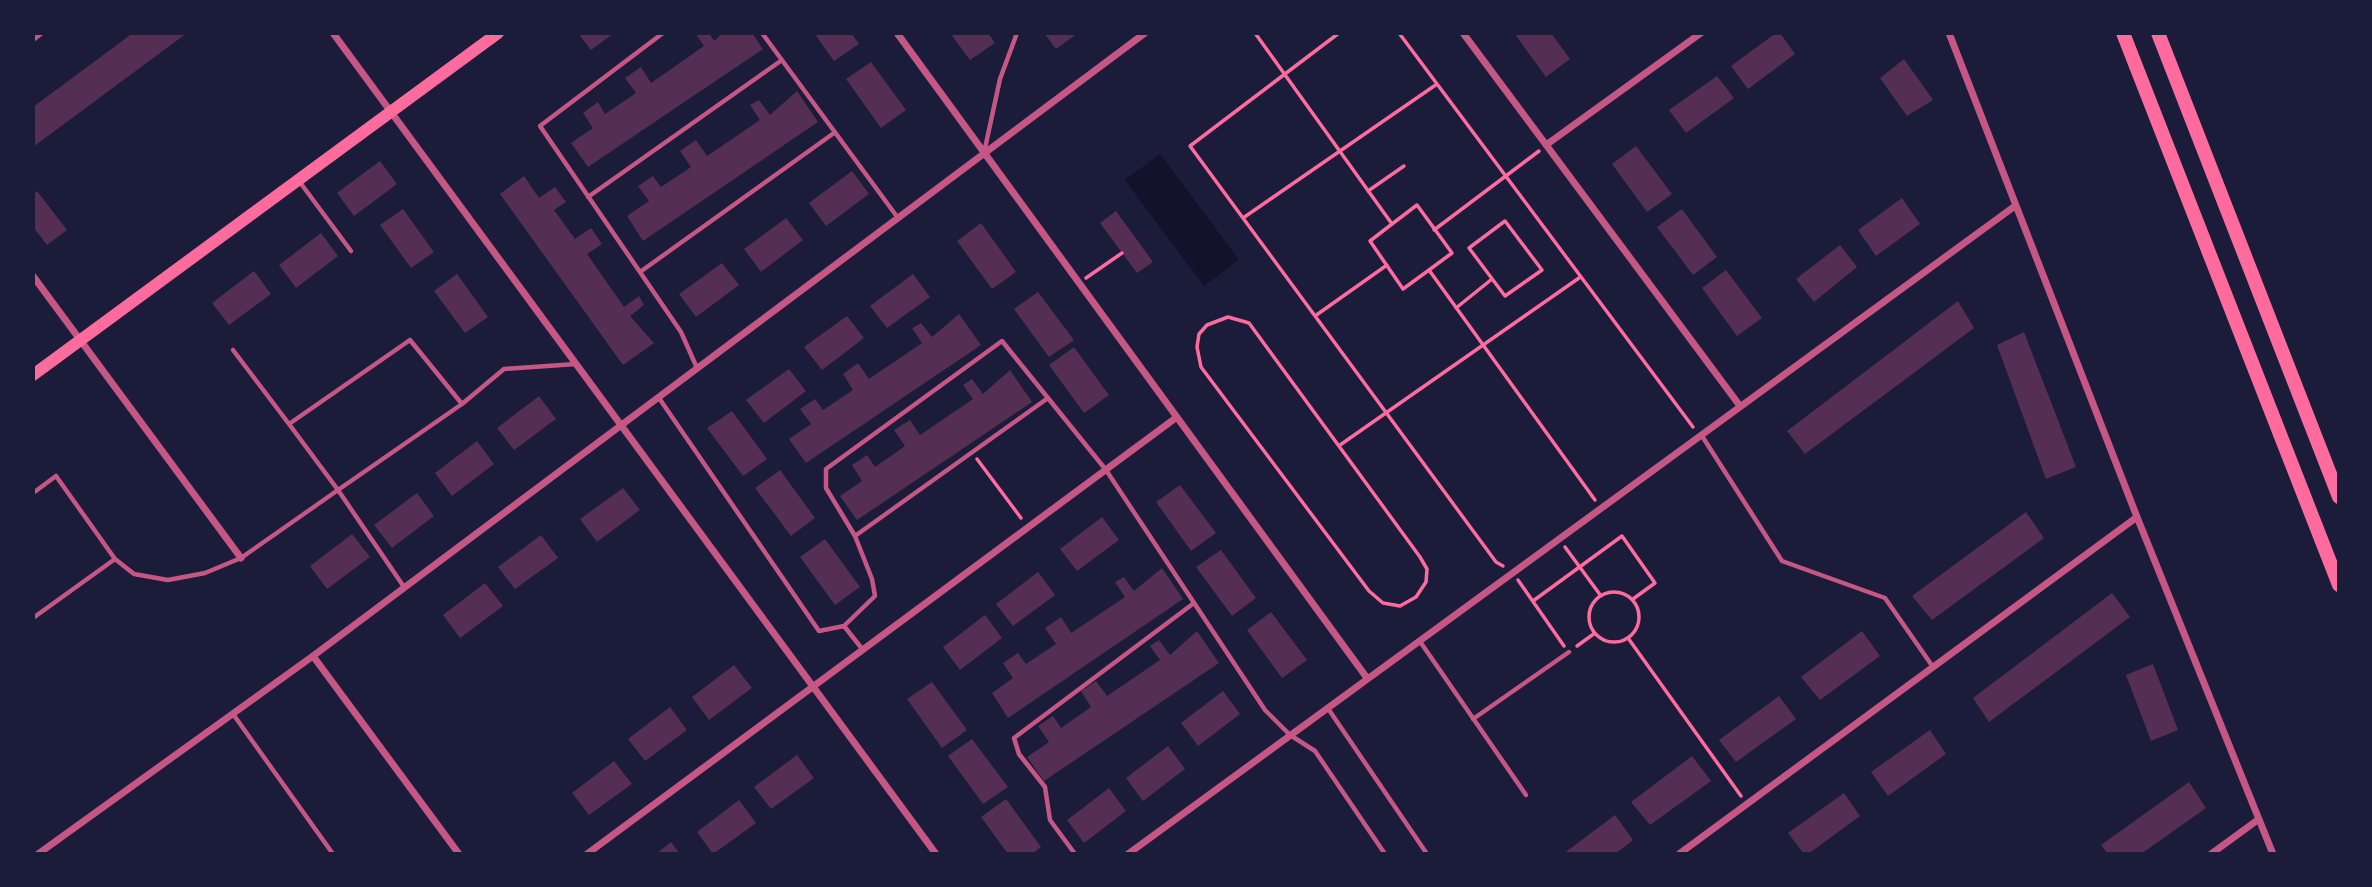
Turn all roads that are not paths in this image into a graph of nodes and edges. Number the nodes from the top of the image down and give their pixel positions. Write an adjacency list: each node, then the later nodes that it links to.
1 (42, 33): 14 (lane)
2 (333, 33): 16 (street)
3 (498, 33): 16 (main road)
4 (663, 33): 21 (lane)
5 (762, 33): 15 (lane)
6 (897, 33): 19 (street)
7 (1017, 33): 19 (lane)
8 (1145, 33): 19 (street)
9 (1463, 33): 18 (street)
10 (1701, 33): 18 (street)
11 (1949, 33): 22 (street)
12 (2123, 33): 48 (main road)
13 (2158, 33): 43 (main road)
14 (33, 40)
15 (782, 60): 17 (lane); 21 (lane)
16 (390, 111): 20 (main road); 29 (street)
17 (834, 133): 23 (lane); 25 (lane)
18 (1546, 145): 35 (street)
19 (984, 153): 23 (street); 36 (street)
20 (298, 179): 24 (lane); 27 (main road)
21 (588, 197): 25 (lane)
22 (2015, 206): 35 (street); 44 (street)
23 (898, 218): 30 (street)
24 (351, 251)
25 (640, 272): 30 (lane)
26 (33, 276): 27 (street)
27 (80, 340): 31 (main road); 46 (street)
28 (233, 350): 37 (lane)
29 (576, 364): 34 (lane); 38 (street)
30 (697, 369): 32 (street)
31 (33, 374)
32 (659, 398): 38 (street); 52 (lane)
33 (1048, 398): 40 (lane); 45 (lane); 45 (lane)
34 (462, 404): 37 (lane); 41 (lane)
35 (1740, 406): 39 (street)
36 (1177, 418): 40 (street); 58 (street)
37 (289, 424): 41 (lane)
38 (621, 426): 49 (street); 59 (street)
39 (1701, 435): 53 (street); 57 (lane)
40 (1106, 470): 50 (lane); 54 (street)
41 (338, 490): 46 (lane); 49 (lane)
42 (33, 494): 47 (lane)
43 (2339, 497)
44 (2137, 517): 57 (street); 65 (street)
45 (855, 536): 52 (lane)
46 (241, 558): 47 (lane)
47 (115, 559): 51 (lane)
48 (2339, 585)
49 (404, 588): 56 (street)
50 (1194, 603): 63 (lane); 71 (lane)
51 (33, 618)
52 (844, 626): 54 (lane)
53 (1419, 640): 58 (street); 62 (lane)
54 (863, 650): 59 (street)
55 (1569, 652): 62 (lane)
56 (313, 656): 61 (street); 68 (street)
57 (1933, 667): 75 (street)
58 (1367, 678): 60 (street)
59 (813, 687): 69 (street); 70 (street)
60 (1327, 708): 63 (street); 74 (lane)
61 (233, 714): 66 (street); 67 (lane)
62 (1473, 719): 64 (lane)
63 (1290, 735): 72 (street); 73 (lane)
64 (1526, 795)
65 (2259, 819): 76 (street); 77 (street)
66 (38, 854)
67 (333, 854)
68 (459, 854)
69 (587, 854)
70 (936, 854)
71 (1075, 854)
72 (1129, 854)
73 (1385, 854)
74 (1427, 854)
75 (1679, 854)
76 (2211, 854)
77 (2273, 854)

